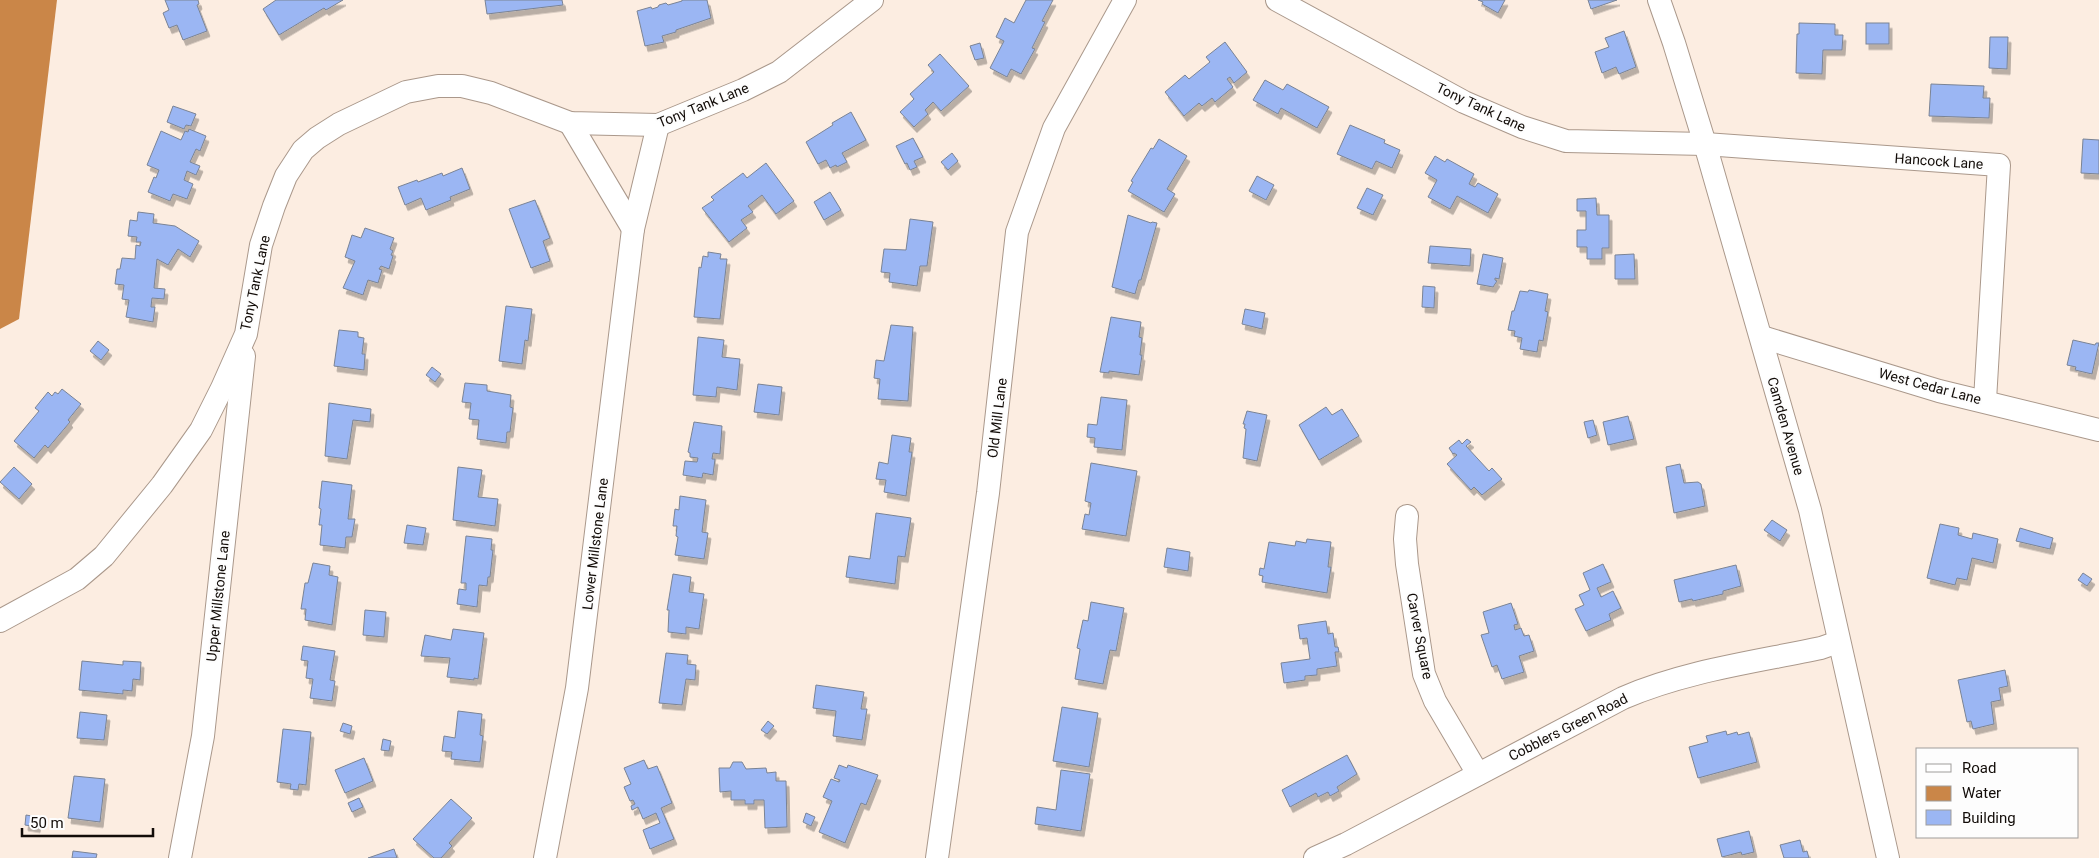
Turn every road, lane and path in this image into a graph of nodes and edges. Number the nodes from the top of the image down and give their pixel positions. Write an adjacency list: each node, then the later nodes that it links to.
1 (872, 0): 6 (street, Tony Tank Lane)
2 (1125, 0): 19 (street, Old Mill Lane)
3 (1277, 0): 7 (street, Tony Tank Lane)
4 (1659, 0): 7 (street, Camden Avenue)
5 (570, 123): 6 (street, Tony Tank Lane); 8 (street); 9 (street, Tony Tank Lane)
6 (658, 125): 8 (street, Lower Millstone Lane)
7 (1704, 144): 10 (street, Camden Avenue); 11 (street, Hancock Lane)
8 (633, 229): 18 (street, Lower Millstone Lane)
9 (246, 334): 14 (street, Tony Tank Lane); 17 (street, Upper Millstone Lane)
10 (1762, 338): 11 (street, West Cedar Lane); 15 (street, Camden Avenue)
11 (1985, 400): 12 (street, West Cedar Lane)
12 (2099, 430)
13 (1407, 516): 16 (street, Carver Square)
14 (0, 621)
15 (1838, 642): 16 (street, Cobblers Green Road); 21 (street, Camden Avenue)
16 (1478, 774): 20 (street, Cobblers Green Road)
17 (180, 858)
18 (545, 858)
19 (937, 858)
20 (1315, 858)
21 (1888, 858)

